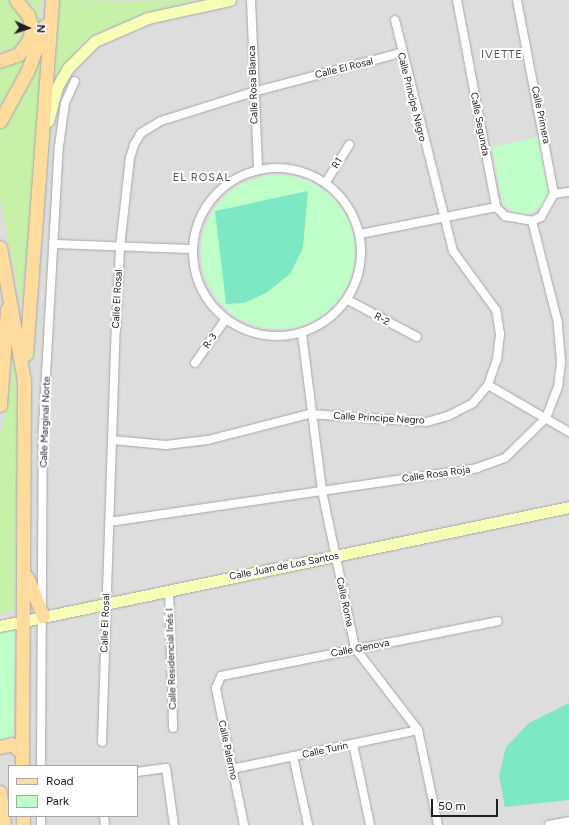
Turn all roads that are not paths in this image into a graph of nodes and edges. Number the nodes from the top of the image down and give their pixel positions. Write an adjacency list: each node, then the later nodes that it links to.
1 (16, 0): 9 (main road)
2 (52, 0): 12 (main road); 14 (main road)
3 (230, 0): 14 (street)
4 (251, 0): 11 (street, Calle Rosa Blanca)
5 (457, 0): 19 (street, Calle Segunda)
6 (517, 0): 18 (street, Calle Primera)
7 (395, 20): 8 (street, Calle Principe Negro)
8 (401, 53): 11 (street, Calle El Rosal); 20 (street, Calle Principe Negro)
9 (0, 61)
10 (75, 81): 23 (street, Calle Marginal Norte)
11 (253, 92): 15 (street, Calle Rosa Blanca); 25 (street, Calle El Rosal)
12 (0, 121)
13 (349, 145): 16 (street, R1)
14 (41, 155): 33 (main road)
15 (258, 169): 16 (street); 26 (street)
16 (326, 182): 22 (street)
17 (569, 192): 18 (street)
18 (554, 194): 21 (street)
19 (496, 207): 20 (street); 21 (street)
20 (442, 217): 22 (street); 34 (street, Calle Principe Negro)
21 (532, 221): 38 (street, Calle Rosa Roja)
22 (360, 234): 28 (street)
23 (53, 244): 25 (street); 48 (street, Calle Marginal Norte)
24 (0, 247): 27 (main road)
25 (120, 247): 26 (street); 40 (street, Calle El Rosal)
26 (192, 249): 29 (street)
27 (4, 265): 33 (main road); 35 (main road)
28 (348, 300): 30 (street); 31 (street, R-2)
29 (225, 320): 30 (street); 32 (street, R-3)
30 (302, 334): 37 (street, Calle Roma)
31 (417, 337)
32 (195, 363)
33 (24, 380): 44 (main road)
34 (488, 386): 37 (street, Calle Principe Negro); 38 (street)
35 (2, 390): 36 (main road)
36 (0, 405)
37 (310, 414): 40 (street, Calle Principe Negro); 41 (street, Calle Roma)
38 (546, 418): 39 (street); 41 (street, Calle Rosa Roja)
39 (569, 432)
40 (112, 440): 43 (street, Calle El Rosal)
41 (322, 491): 43 (street, Calle Rosa Roja); 45 (street, Calle Roma)
42 (569, 507): 45 (street, Calle Juan de Los Santos)
43 (109, 522): 47 (street, Calle El Rosal)
44 (22, 537): 48 (main road); 49 (main road)
45 (336, 556): 46 (street, Calle Juan de Los Santos); 52 (street, Calle Roma)
46 (169, 590): 47 (street, Calle Juan de Los Santos); 54 (street, Calle Residencial Inés I)
47 (105, 602): 48 (street, Calle Juan de Los Santos); 56 (street, Calle El Rosal)
48 (43, 616): 49 (street, Calle Juan de Los Santos); 61 (street, Calle Marginal Norte)
49 (23, 621): 51 (street, Calle Juan de Los Santos); 60 (main road)
50 (498, 621): 52 (street, Calle Genova)
51 (0, 626)
52 (355, 648): 53 (street, Calle Genova); 55 (street, Calle Roma)
53 (221, 676): 62 (street, Calle Palermo)
54 (173, 728)
55 (418, 730): 57 (street, Calle Turin); 71 (street, Calle Roma)
56 (102, 742)
57 (353, 744): 59 (street, Calle Turin); 70 (street)
58 (0, 746): 60 (main road)
59 (294, 756): 62 (street, Calle Turin); 69 (street)
60 (22, 759)
61 (41, 765)
62 (232, 769): 68 (street, Calle Palermo)
63 (138, 772): 67 (street)
64 (0, 792): 66 (main road)
65 (569, 821): 72 (street)
66 (4, 825)
67 (174, 825)
68 (244, 825)
69 (308, 825)
70 (370, 825)
71 (438, 825)
72 (549, 825)

